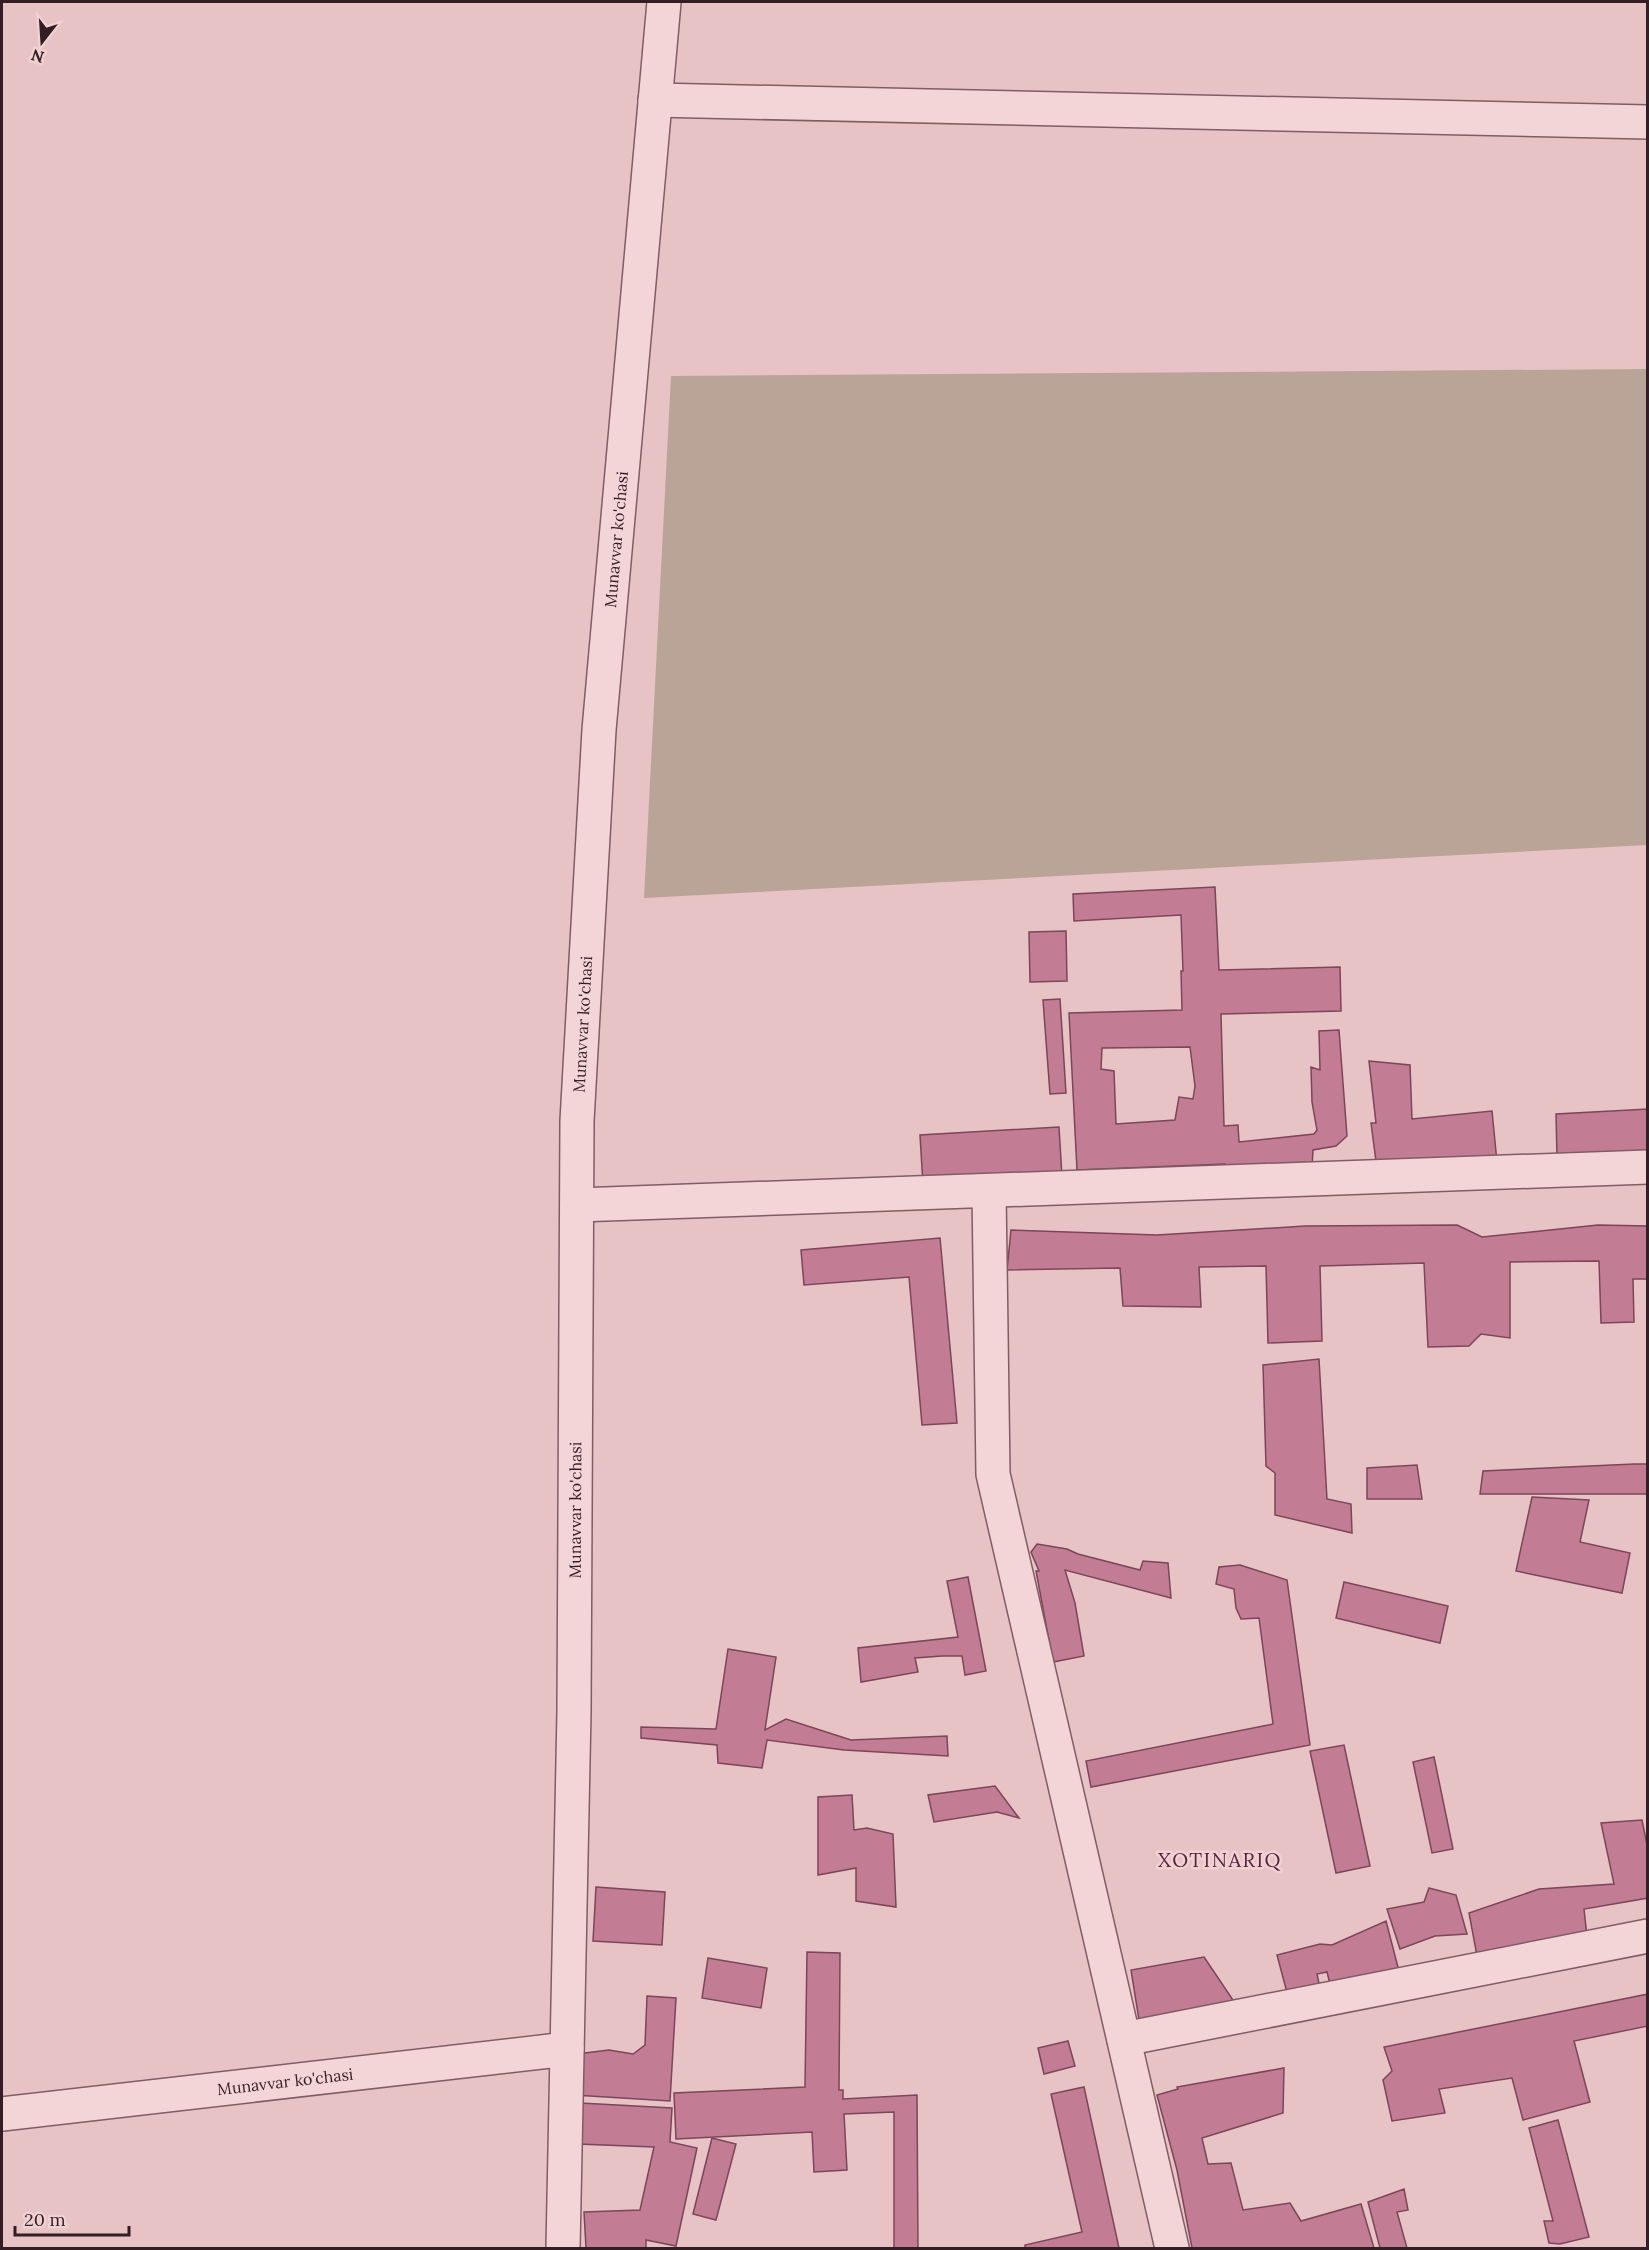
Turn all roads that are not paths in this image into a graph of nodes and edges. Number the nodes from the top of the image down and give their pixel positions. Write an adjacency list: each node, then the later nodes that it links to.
1 (664, 2): 2 (street, Munavvar ko'chasi)
2 (655, 100): 3 (street); 6 (street, Munavvar ko'chasi)
3 (1647, 122)
4 (1647, 1167): 5 (street)
5 (989, 1191): 6 (street); 8 (street)
6 (577, 1205): 9 (street, Munavvar ko'chasi)
7 (1647, 1936): 8 (street)
8 (1124, 2039): 12 (street)
9 (567, 2049): 10 (street, Munavvar ko'chasi); 11 (street, Munavvar ko'chasi)
10 (2, 2114)
11 (563, 2248)
12 (1172, 2248)

